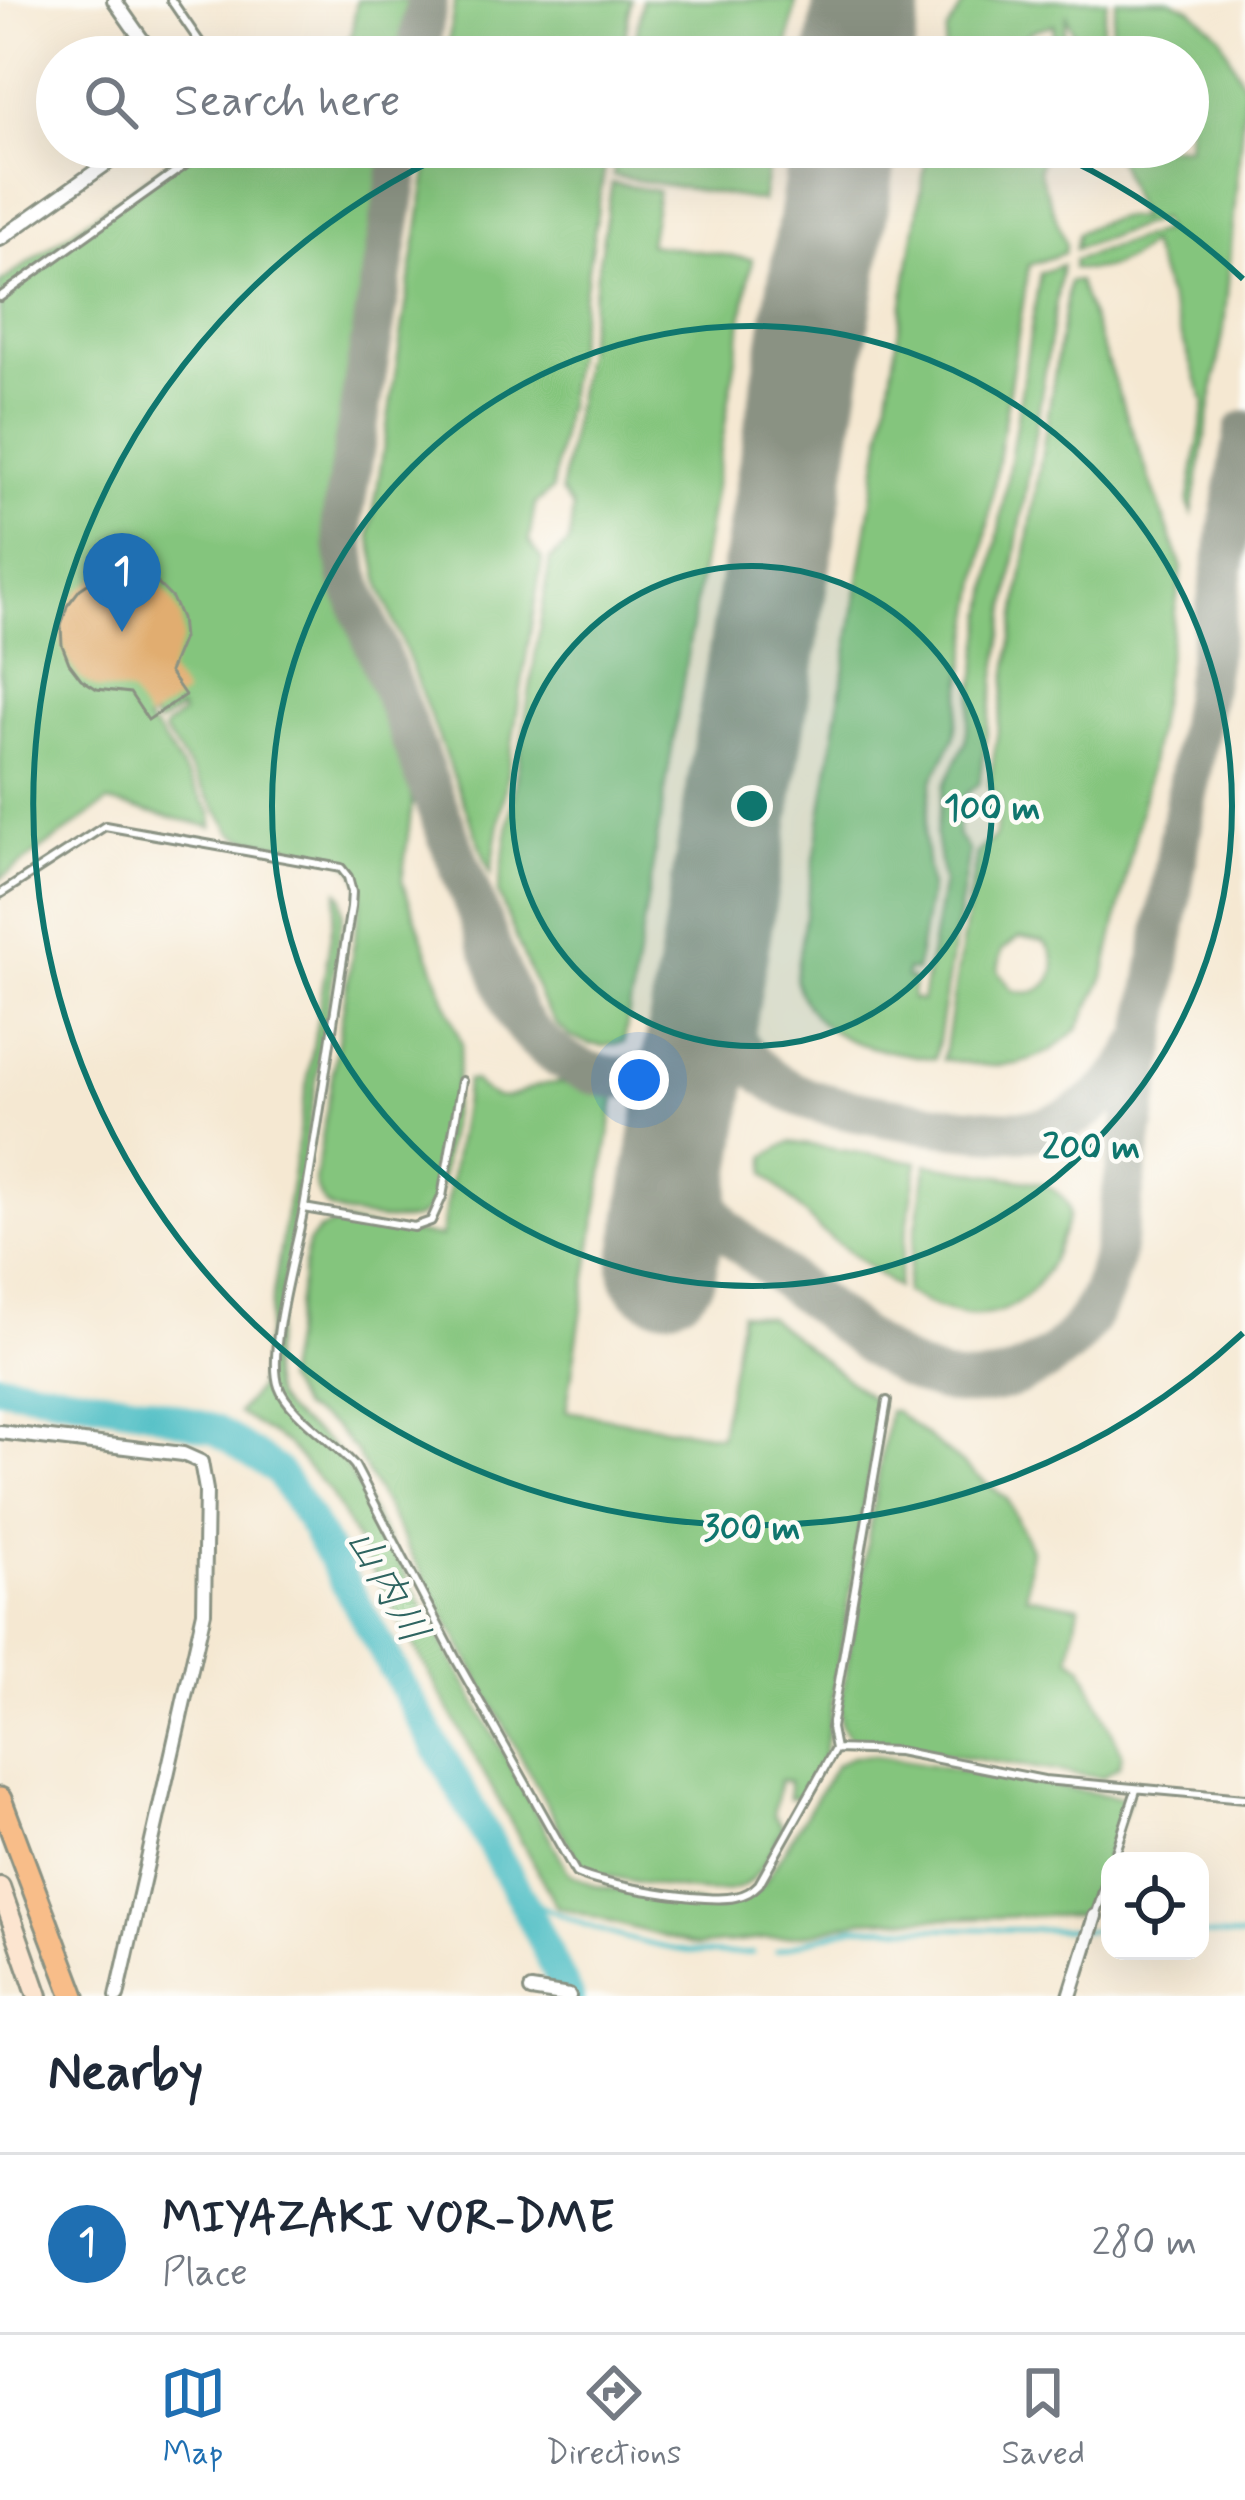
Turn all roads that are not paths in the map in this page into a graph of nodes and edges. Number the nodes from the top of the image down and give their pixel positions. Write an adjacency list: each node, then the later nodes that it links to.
1 (114, 0): 3 (street)
2 (171, 0): 4 (lane)
3 (139, 36)
4 (196, 36)
5 (100, 168): 7 (street)
6 (181, 168): 8 (lane)
7 (0, 238)
8 (0, 298)
9 (0, 894): 11 (lane)
10 (462, 1081): 11 (lane)
11 (304, 1208): 14 (lane)
12 (887, 1401): 14 (lane)
13 (0, 1432): 25 (street)
14 (835, 1749): 15 (lane)
15 (1136, 1790): 16 (lane); 18 (lane)
16 (1245, 1798)
17 (0, 1799): 24 (main road)
18 (1115, 1852)
19 (0, 1888): 23 (street)
20 (1101, 1897): 21 (lane)
21 (1095, 1916): 27 (street)
22 (531, 1990): 26 (street)
23 (38, 1996)
24 (74, 1996)
25 (116, 1996)
26 (568, 1996)
27 (1070, 1996)

